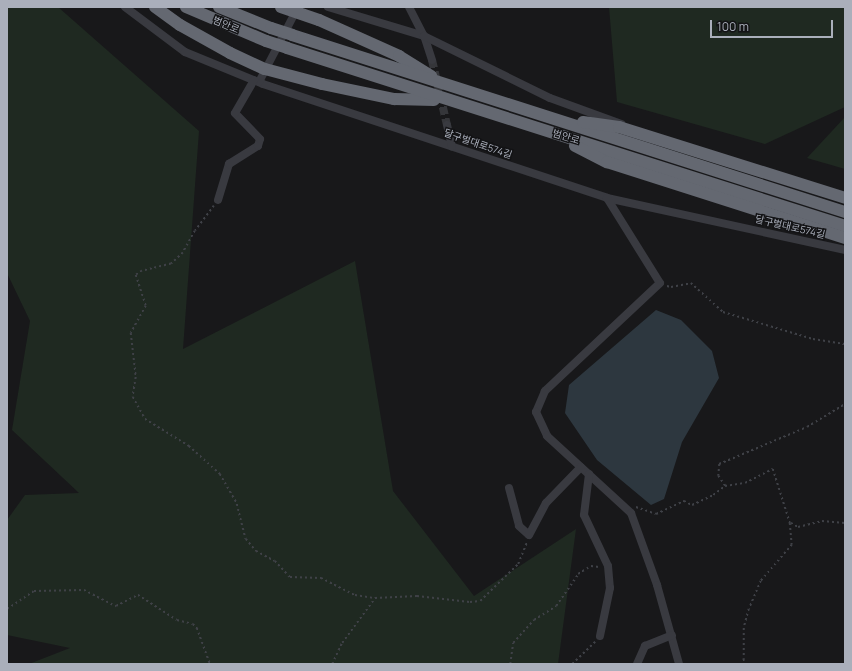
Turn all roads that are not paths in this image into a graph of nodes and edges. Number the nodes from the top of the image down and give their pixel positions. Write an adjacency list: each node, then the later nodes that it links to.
1 (125, 7): 12 (street, 달구벌대로574길)
2 (155, 7): 11 (highway)
3 (186, 7): 14 (highway, 범안로, bridge)
4 (219, 7): 13 (highway, 범안로, bridge)
5 (281, 7): 8 (highway)
6 (328, 7): 9 (street)
7 (409, 7): 9 (street)
8 (297, 9): 11 (street); 13 (highway)
9 (424, 36): 10 (street); 19 (street)
10 (432, 60)
11 (265, 69): 12 (street); 14 (highway)
12 (257, 81): 18 (street, 달구벌대로574길); 22 (street)
13 (446, 85): 15 (highway, 범안로)
14 (448, 100): 17 (highway, 범안로)
15 (553, 119): 19 (highway); 23 (highway, 범안로)
16 (447, 125): 18 (street)
17 (545, 131): 24 (highway, 범안로); 25 (highway)
18 (452, 146): 20 (street, 달구벌대로574길)
19 (709, 155): 21 (highway)
20 (607, 198): 26 (street, 달구벌대로574길); 27 (street)
21 (845, 198)
22 (218, 200)
23 (845, 212)
24 (845, 226)
25 (845, 238)
26 (845, 250)
27 (581, 467): 28 (street); 29 (street)
28 (588, 474): 30 (street); 31 (street)
29 (509, 488)
30 (672, 635): 32 (street); 33 (street)
31 (600, 636)
32 (637, 664)
33 (679, 664)

